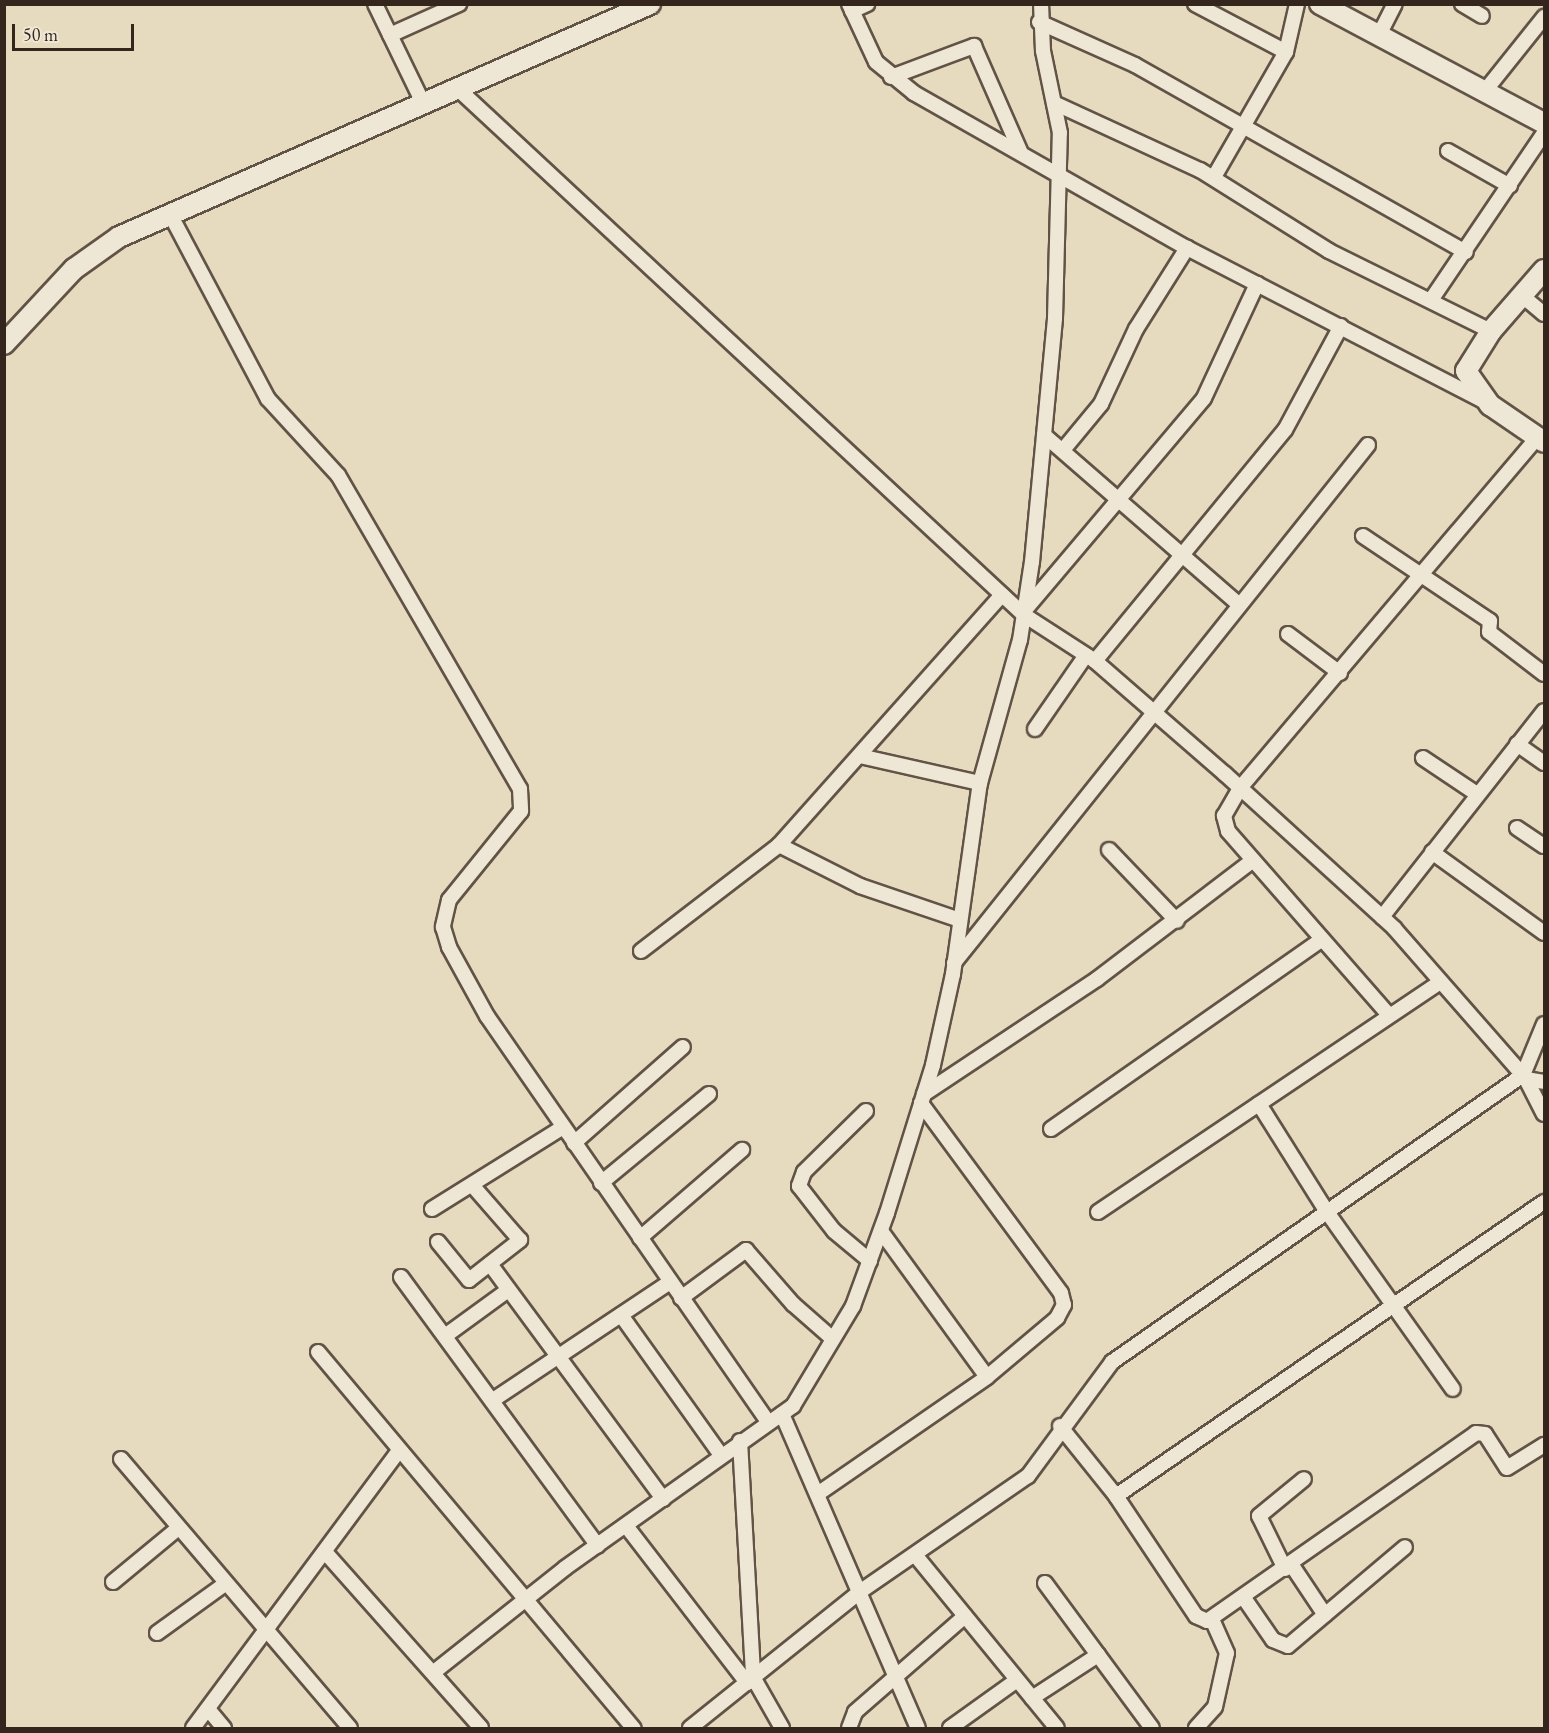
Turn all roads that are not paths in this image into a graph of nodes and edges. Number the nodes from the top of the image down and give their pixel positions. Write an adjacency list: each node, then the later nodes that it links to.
1 (375, 4): 15 (street)
2 (459, 4): 15 (street)
3 (650, 4): 19 (street)
4 (867, 4): 11 (street)
5 (1041, 4): 14 (street)
6 (1195, 4): 17 (street)
7 (1297, 4): 17 (street)
8 (1320, 4): 16 (street)
9 (1395, 4): 16 (street)
10 (1462, 4): 12 (street)
11 (850, 8): 18 (street)
12 (1482, 16)
13 (1545, 17): 20 (street)
14 (1039, 22): 22 (street); 24 (street)
15 (390, 35): 21 (street)
16 (1378, 37): 20 (street)
17 (1286, 52): 24 (street)
18 (891, 78): 26 (street); 26 (street)
19 (457, 88): 21 (street); 51 (street)
20 (1485, 91): 23 (street)
21 (423, 103): 31 (street)
22 (1054, 103): 28 (street); 29 (street)
23 (1545, 123)
24 (1245, 125): 29 (street); 33 (street)
25 (1545, 133): 30 (street)
26 (1020, 151): 28 (street)
27 (1448, 151): 30 (street)
28 (1058, 172): 32 (street); 43 (street)
29 (1214, 177): 37 (street)
30 (1510, 186): 33 (street)
31 (170, 214): 41 (street); 92 (street)
32 (1187, 248): 35 (street); 46 (street)
33 (1466, 252): 37 (street)
34 (1545, 270): 36 (street)
35 (1257, 284): 39 (street); 47 (street)
36 (1520, 294): 38 (street); 40 (street)
37 (1431, 300): 40 (street)
38 (1545, 314)
39 (1341, 326): 42 (street); 49 (street)
40 (1491, 331): 42 (street)
41 (4, 344)
42 (1490, 405): 44 (street)
43 (1044, 435): 46 (street); 53 (street)
44 (1541, 439): 50 (street)
45 (1368, 445): 52 (street)
46 (1064, 450): 47 (street)
47 (1122, 500): 49 (street); 53 (street)
48 (1363, 536): 50 (street)
49 (1183, 555): 52 (street); 55 (street)
50 (1418, 576): 56 (street); 57 (street)
51 (1002, 595): 53 (street); 62 (street)
52 (1237, 603): 59 (street)
53 (1024, 612): 55 (street); 65 (street)
54 (1287, 634): 56 (street)
55 (1089, 660): 59 (street); 60 (street)
56 (1340, 673): 66 (street)
57 (1545, 674)
58 (1545, 711): 61 (street)
59 (1153, 712): 66 (street); 80 (street)
60 (1035, 729)
61 (1517, 744): 64 (street); 67 (street)
62 (860, 756): 65 (street); 69 (street)
63 (1423, 758): 67 (street)
64 (1545, 763)
65 (980, 783): 75 (street)
66 (1240, 788): 73 (street); 74 (street)
67 (1477, 794): 72 (street)
68 (1517, 828): 70 (street)
69 (779, 845): 75 (street); 79 (street)
70 (1545, 846)
71 (1109, 850): 76 (street)
72 (1432, 852): 74 (street); 77 (street)
73 (1252, 861): 76 (street); 78 (street)
74 (1382, 917): 81 (street)
75 (957, 919): 80 (street)
76 (1177, 921): 88 (street)
77 (1545, 933)
78 (1319, 941): 82 (street); 93 (street)
79 (641, 951)
80 (954, 963): 88 (street)
81 (1440, 982): 82 (street); 85 (street)
82 (1388, 1014): 89 (street)
83 (1545, 1024): 85 (street)
84 (683, 1047): 94 (street)
85 (1524, 1077): 86 (street); 91 (street); 101 (street)
86 (1545, 1082)
87 (709, 1094): 96 (street)
88 (922, 1099): 102 (street); 117 (street)
89 (1259, 1104): 100 (street); 101 (street)
90 (866, 1111): 105 (street)
91 (1545, 1114)
92 (563, 1127): 94 (street); 97 (street)
93 (1051, 1129)
94 (574, 1143): 96 (street)
95 (742, 1150): 103 (street)
96 (601, 1183): 103 (street)
97 (472, 1185): 99 (street); 106 (street)
98 (1545, 1202): 111 (street)
99 (432, 1209)
100 (1098, 1212)
101 (1327, 1212): 111 (street); 122 (street)
102 (881, 1231): 105 (street); 117 (street)
103 (640, 1238): 108 (street)
104 (438, 1242): 106 (street)
105 (870, 1261): 114 (street)
106 (490, 1264): 109 (street)
107 (401, 1277): 113 (street)
108 (670, 1282): 110 (street); 112 (street)
109 (508, 1290): 113 (street); 116 (street)
110 (681, 1298): 114 (street); 121 (street)
111 (1394, 1302): 118 (street); 130 (street)
112 (621, 1315): 116 (street); 126 (street)
113 (445, 1336): 119 (street)
114 (833, 1339): 120 (street)
115 (318, 1352): 125 (street)
116 (556, 1358): 119 (street); 131 (street)
117 (987, 1377): 129 (street)
118 (1452, 1389)
119 (493, 1400): 134 (street)
120 (782, 1414): 121 (street); 129 (street)
121 (768, 1422): 123 (street)
122 (1060, 1426): 130 (street); 137 (street)
123 (740, 1441): 126 (street); 153 (street)
124 (1545, 1445): 138 (street)
125 (397, 1453): 136 (street); 144 (street)
126 (720, 1454): 131 (street)
127 (121, 1459): 133 (street)
128 (1304, 1479): 138 (street)
129 (819, 1492): 142 (street)
130 (1116, 1496): 147 (street)
131 (663, 1499): 132 (street)
132 (627, 1527): 134 (street); 153 (street)
133 (177, 1529): 139 (street); 141 (street)
134 (598, 1546): 144 (street)
135 (1405, 1547): 145 (street)
136 (325, 1552): 148 (street); 151 (street)
137 (916, 1556): 142 (street); 146 (street)
138 (1288, 1567): 143 (street); 145 (street)
139 (113, 1582)
140 (1045, 1583): 150 (street)
141 (225, 1584): 148 (street); 149 (street)
142 (861, 1591): 152 (street); 153 (street)
143 (1244, 1598): 145 (street); 147 (street)
144 (524, 1602): 151 (street); 162 (street)
145 (1325, 1615)
146 (965, 1616): 152 (street); 154 (street)
147 (1212, 1620): 169 (street)
148 (268, 1629): 156 (street); 160 (street)
149 (157, 1633)
150 (1098, 1655): 155 (street); 168 (street)
151 (434, 1672): 161 (street)
152 (898, 1674): 157 (street); 165 (street)
153 (750, 1680): 163 (street); 164 (street)
154 (1017, 1680): 155 (street); 166 (street)
155 (1032, 1698): 167 (street)
156 (208, 1709): 158 (street); 159 (street)
157 (846, 1727)
158 (193, 1728)
159 (224, 1728)
160 (350, 1728)
161 (481, 1728)
162 (633, 1728)
163 (690, 1728)
164 (782, 1728)
165 (918, 1728)
166 (950, 1728)
167 (1057, 1728)
168 (1152, 1728)
169 (1196, 1728)

